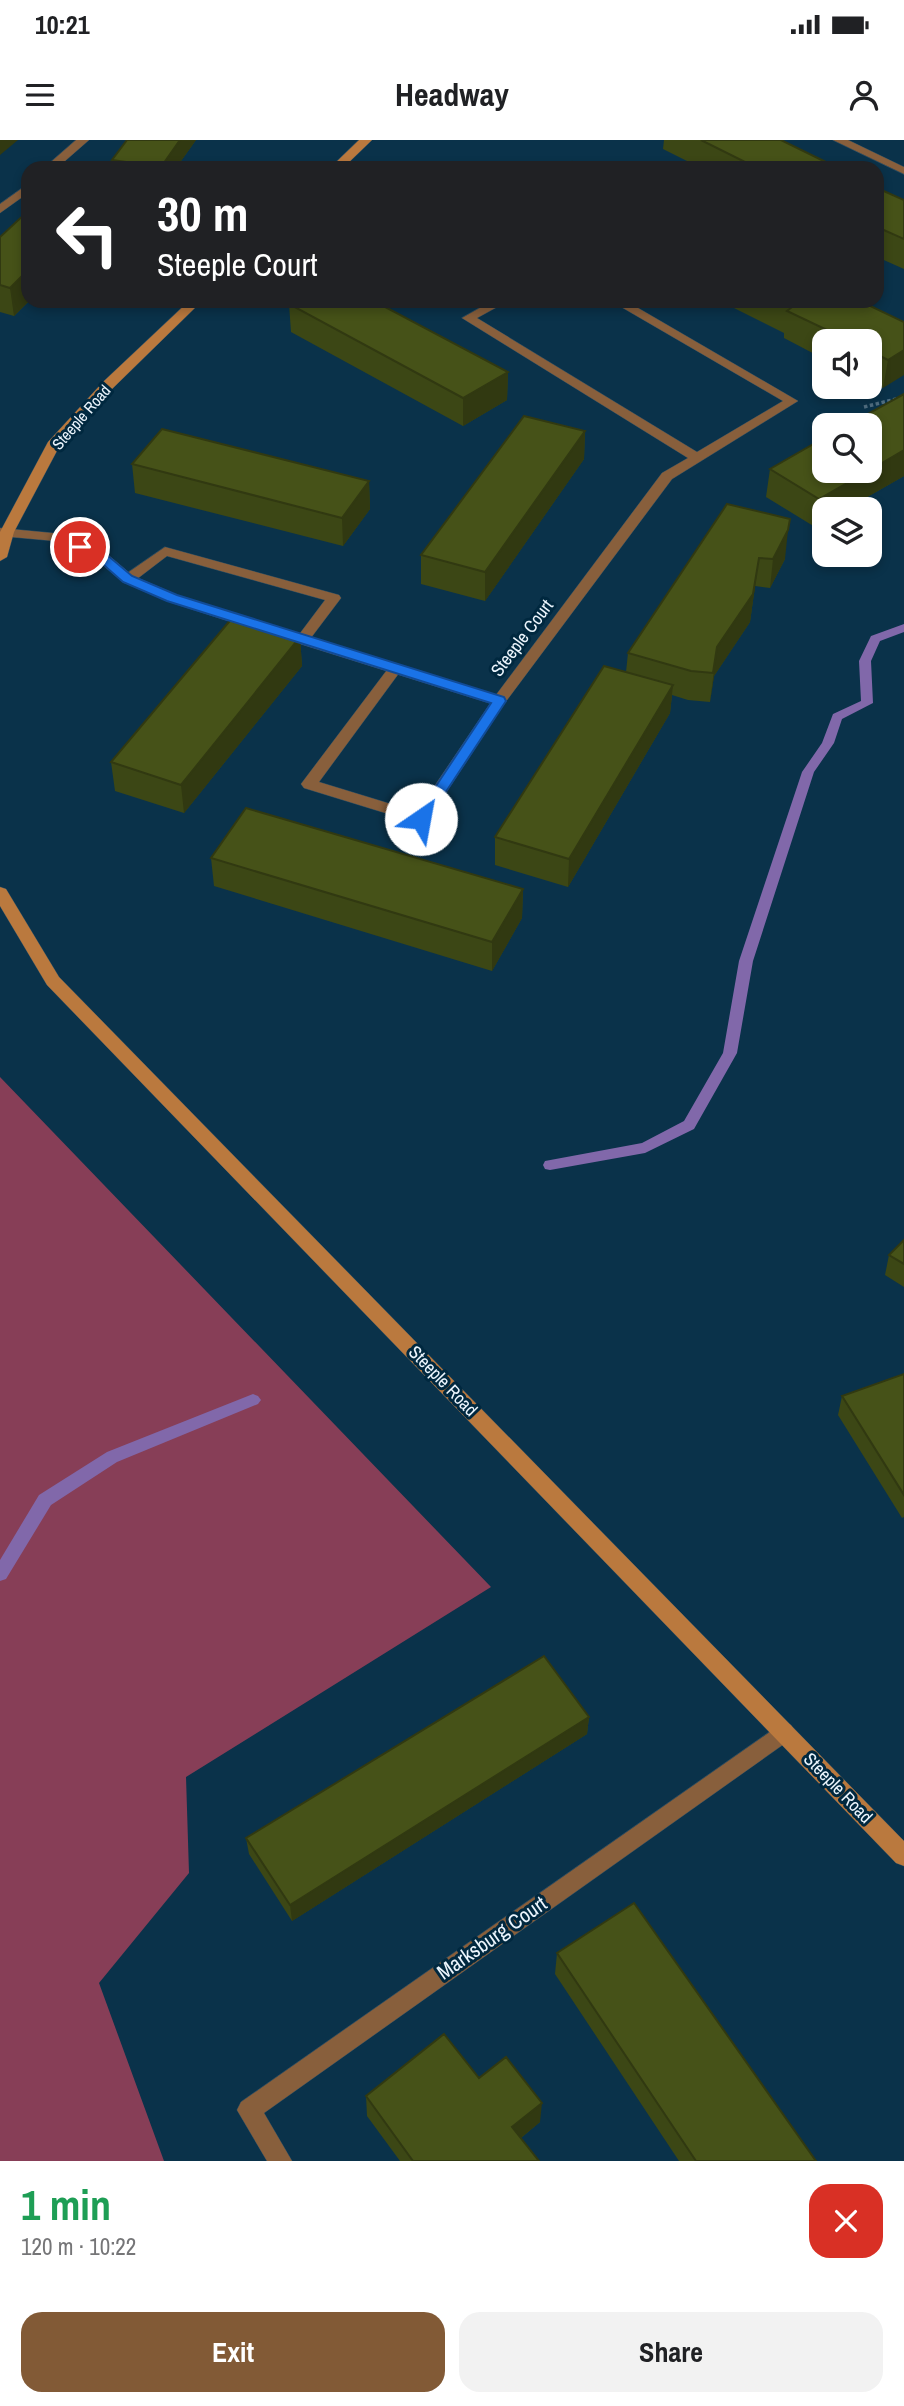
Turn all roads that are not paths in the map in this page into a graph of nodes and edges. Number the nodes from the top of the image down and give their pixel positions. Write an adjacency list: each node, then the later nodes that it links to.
1 (83, 140): 4 (street)
2 (366, 140): 5 (street)
3 (839, 140): 6 (street)
4 (58, 161)
5 (344, 161)
6 (882, 161)
7 (884, 162): 8 (street)
8 (904, 172)
9 (21, 193): 10 (street)
10 (0, 210)
11 (189, 308): 15 (street, Steeple Road)
12 (488, 308): 14 (street)
13 (629, 308): 14 (street, Steeple Court)
14 (697, 458): 20 (street, Steeple Court)
15 (4, 532): 16 (street, Steeple Road); 17 (street, Steeple Court)
16 (0, 557)
17 (128, 579): 18 (street, Steeple Court); 18 (street)
18 (302, 640): 19 (street, Steeple Court)
19 (395, 668): 20 (street, Steeple Court); 20 (street)
20 (499, 701)
21 (0, 893): 22 (street, Steeple Road)
22 (784, 1732): 23 (street, Steeple Road); 24 (street, Marksburg Court)
23 (904, 1856)
24 (280, 2161)

